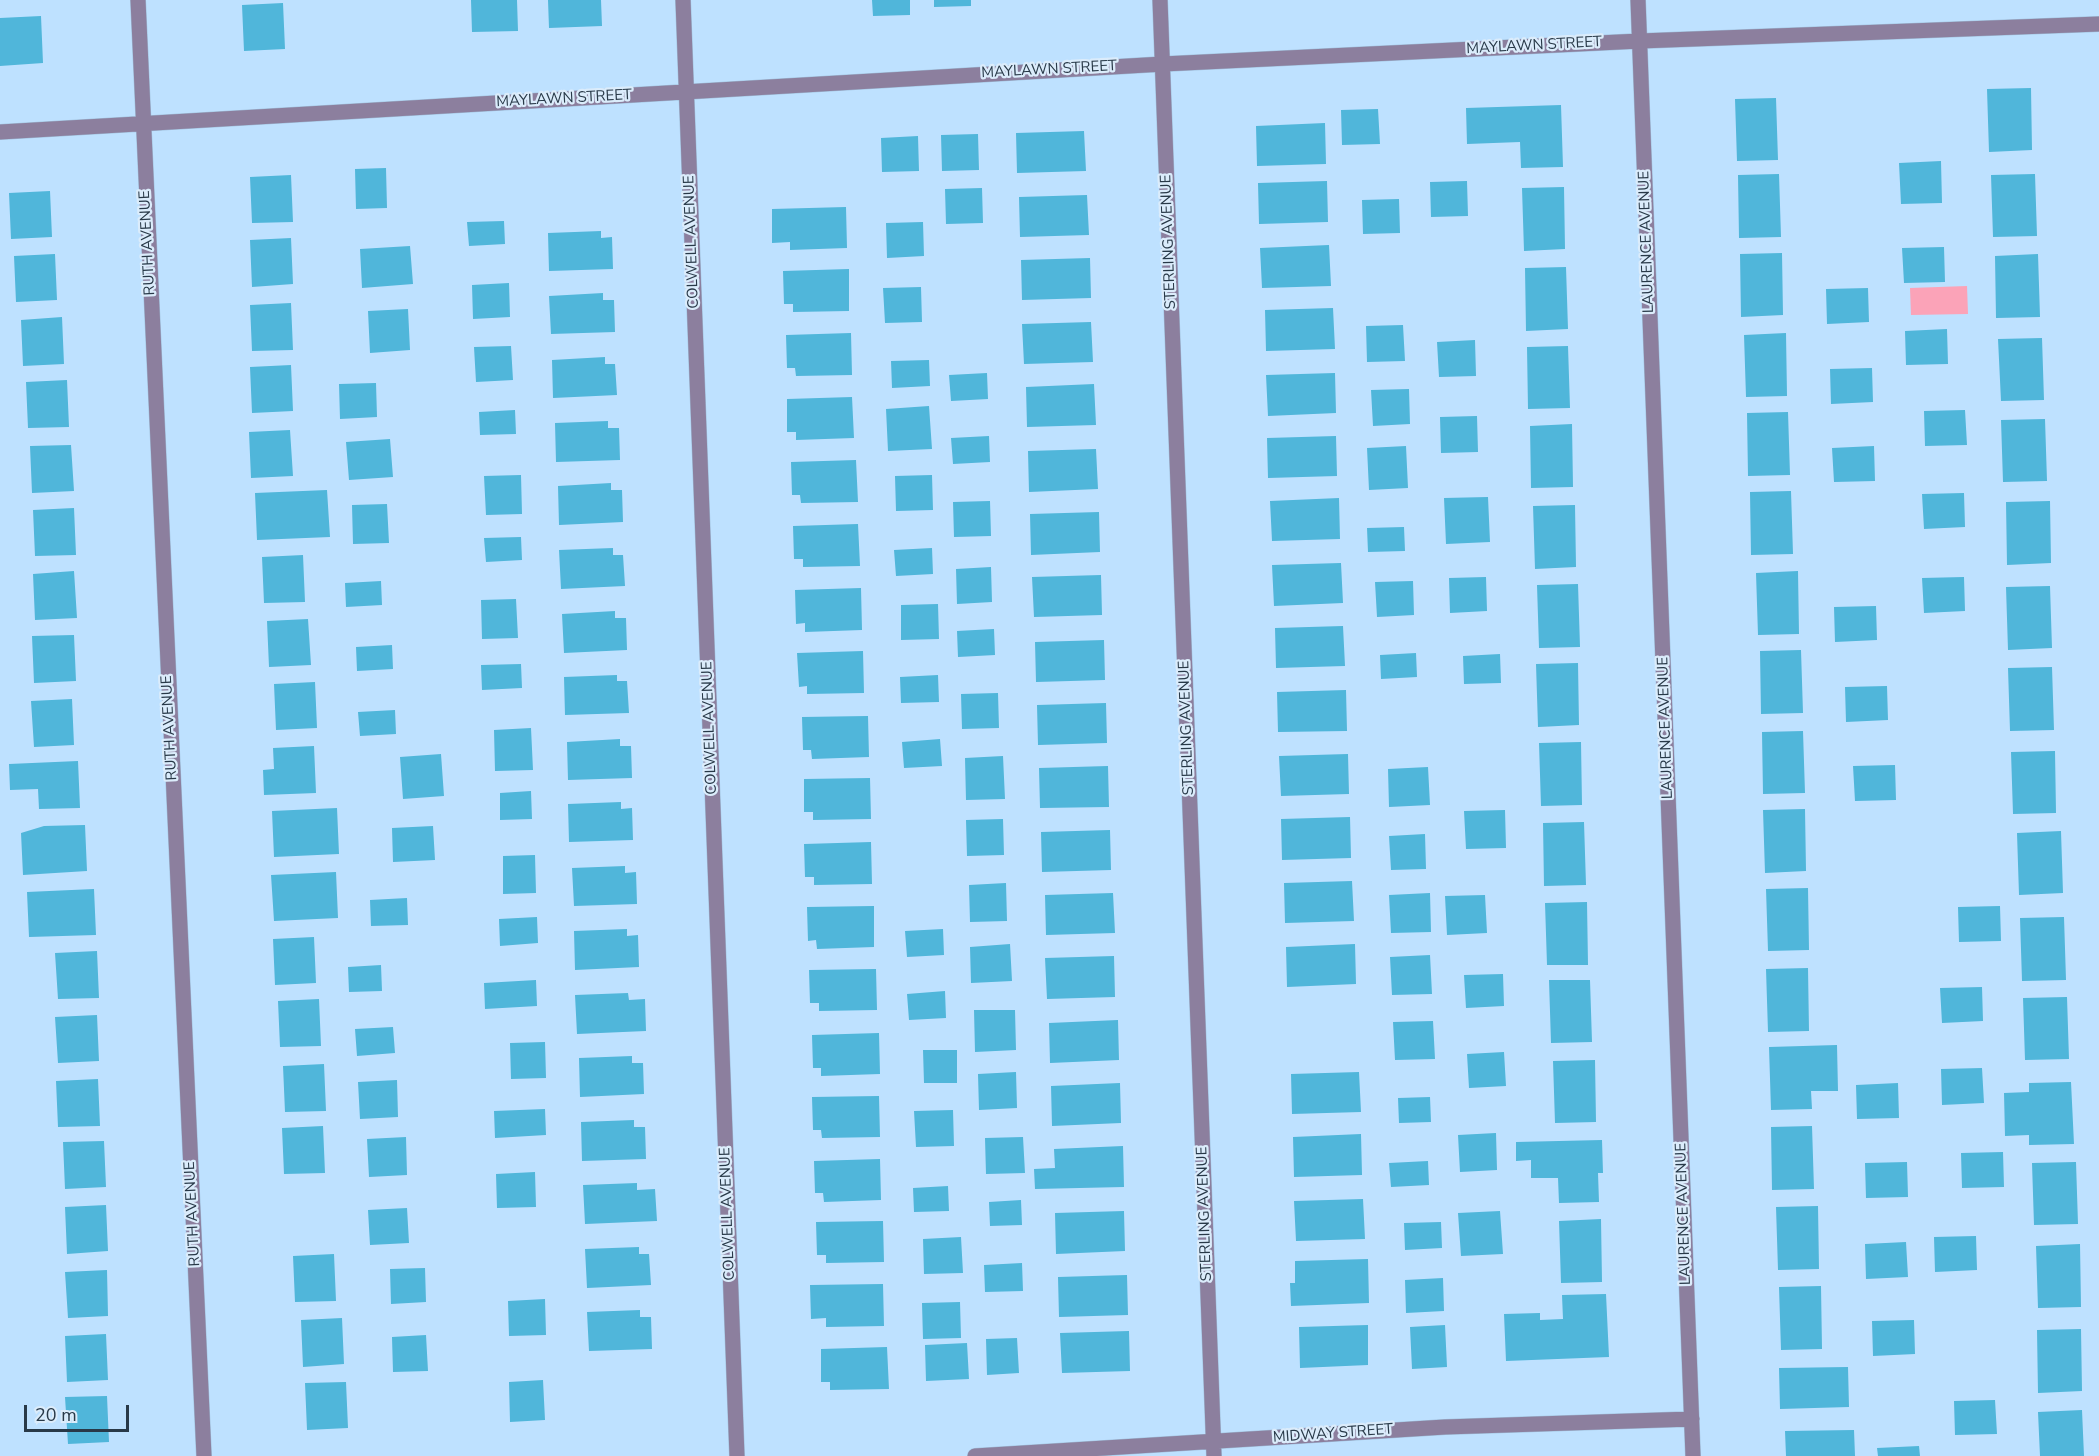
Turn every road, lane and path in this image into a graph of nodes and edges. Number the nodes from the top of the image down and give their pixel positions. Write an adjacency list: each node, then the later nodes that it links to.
1 (138, 0): 9 (street, RUTH AVENUE)
2 (683, 0): 8 (street, COLWELL AVENUE)
3 (1160, 0): 7 (street, STERLING AVENUE)
4 (1638, 0): 6 (street, LAURENCE AVENUE)
5 (2099, 24): 6 (street, MAYLAWN STREET)
6 (1640, 41): 7 (street, MAYLAWN STREET); 11 (street, LAURENCE AVENUE)
7 (1163, 64): 8 (street, MAYLAWN STREET); 12 (street, STERLING AVENUE)
8 (686, 91): 9 (street, MAYLAWN STREET); 14 (street, COLWELL AVENUE)
9 (142, 124): 10 (street, MAYLAWN STREET); 13 (street, RUTH AVENUE)
10 (0, 132)
11 (1692, 1419): 12 (street, MIDWAY STREET); 16 (street, LAURENCE AVENUE)
12 (1214, 1449): 15 (street, MIDWAY STREET)
13 (204, 1456)
14 (736, 1456)
15 (975, 1456)
16 (1693, 1456)

